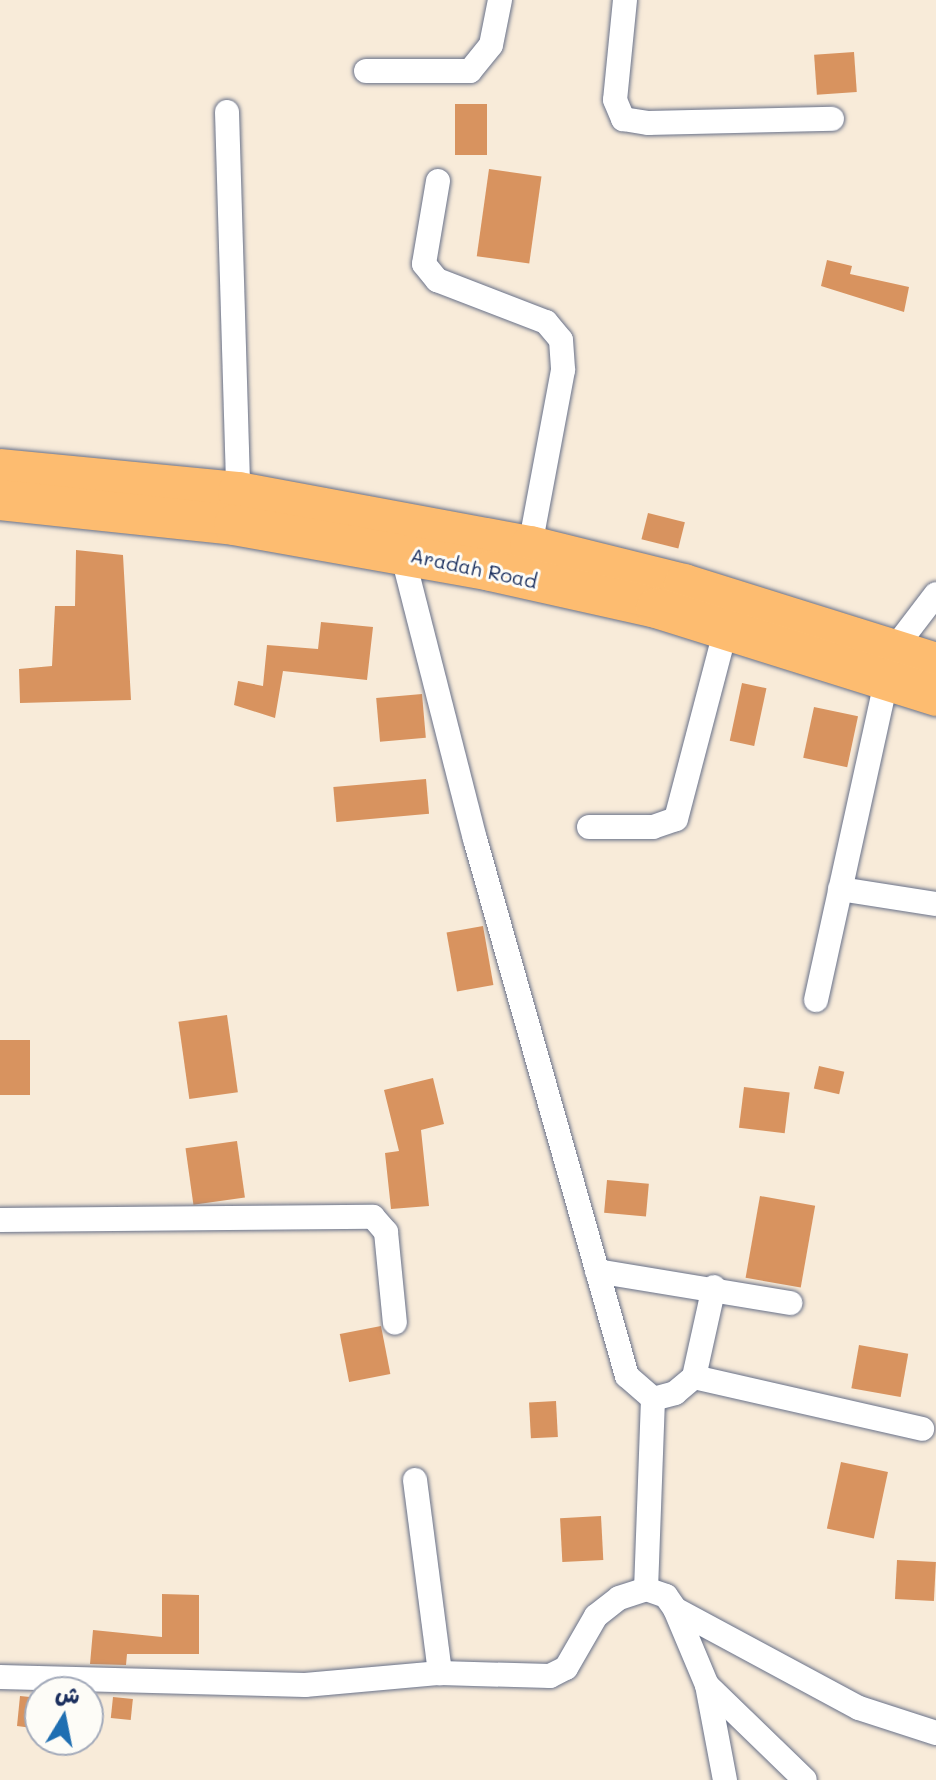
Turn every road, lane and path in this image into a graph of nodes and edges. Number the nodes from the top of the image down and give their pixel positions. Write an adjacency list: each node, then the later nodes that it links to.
1 (500, 0): 3 (street)
2 (625, 0): 5 (street)
3 (366, 71)
4 (227, 112): 8 (street)
5 (832, 119)
6 (438, 181): 10 (street)
7 (0, 469): 8 (main road, Aradah Road)
8 (238, 492): 10 (main road, Aradah Road)
9 (0, 500): 11 (main road, Aradah Road)
10 (530, 546): 15 (main road, Aradah Road)
11 (402, 553): 13 (main road, Aradah Road); 22 (street)
12 (936, 594): 15 (street)
13 (726, 629): 15 (main road, Aradah Road); 17 (street)
14 (936, 663): 15 (main road, Aradah Road)
15 (890, 664): 16 (main road, Aradah Road); 18 (street)
16 (936, 696)
17 (589, 827)
18 (840, 889): 19 (street); 20 (street)
19 (936, 904)
20 (816, 1000)
21 (0, 1220): 25 (street)
22 (597, 1271): 23 (street); 27 (street)
23 (714, 1287): 24 (street); 26 (street)
24 (790, 1303)
25 (395, 1323)
26 (694, 1377): 27 (street); 28 (street)
27 (653, 1399): 30 (street)
28 (922, 1429)
29 (415, 1480): 32 (street)
30 (646, 1589): 31 (street); 32 (street)
31 (675, 1609): 34 (street); 35 (street)
32 (440, 1673): 33 (street)
33 (0, 1677)
34 (707, 1685): 36 (street); 37 (street)
35 (936, 1733)
36 (725, 1780)
37 (805, 1780)

